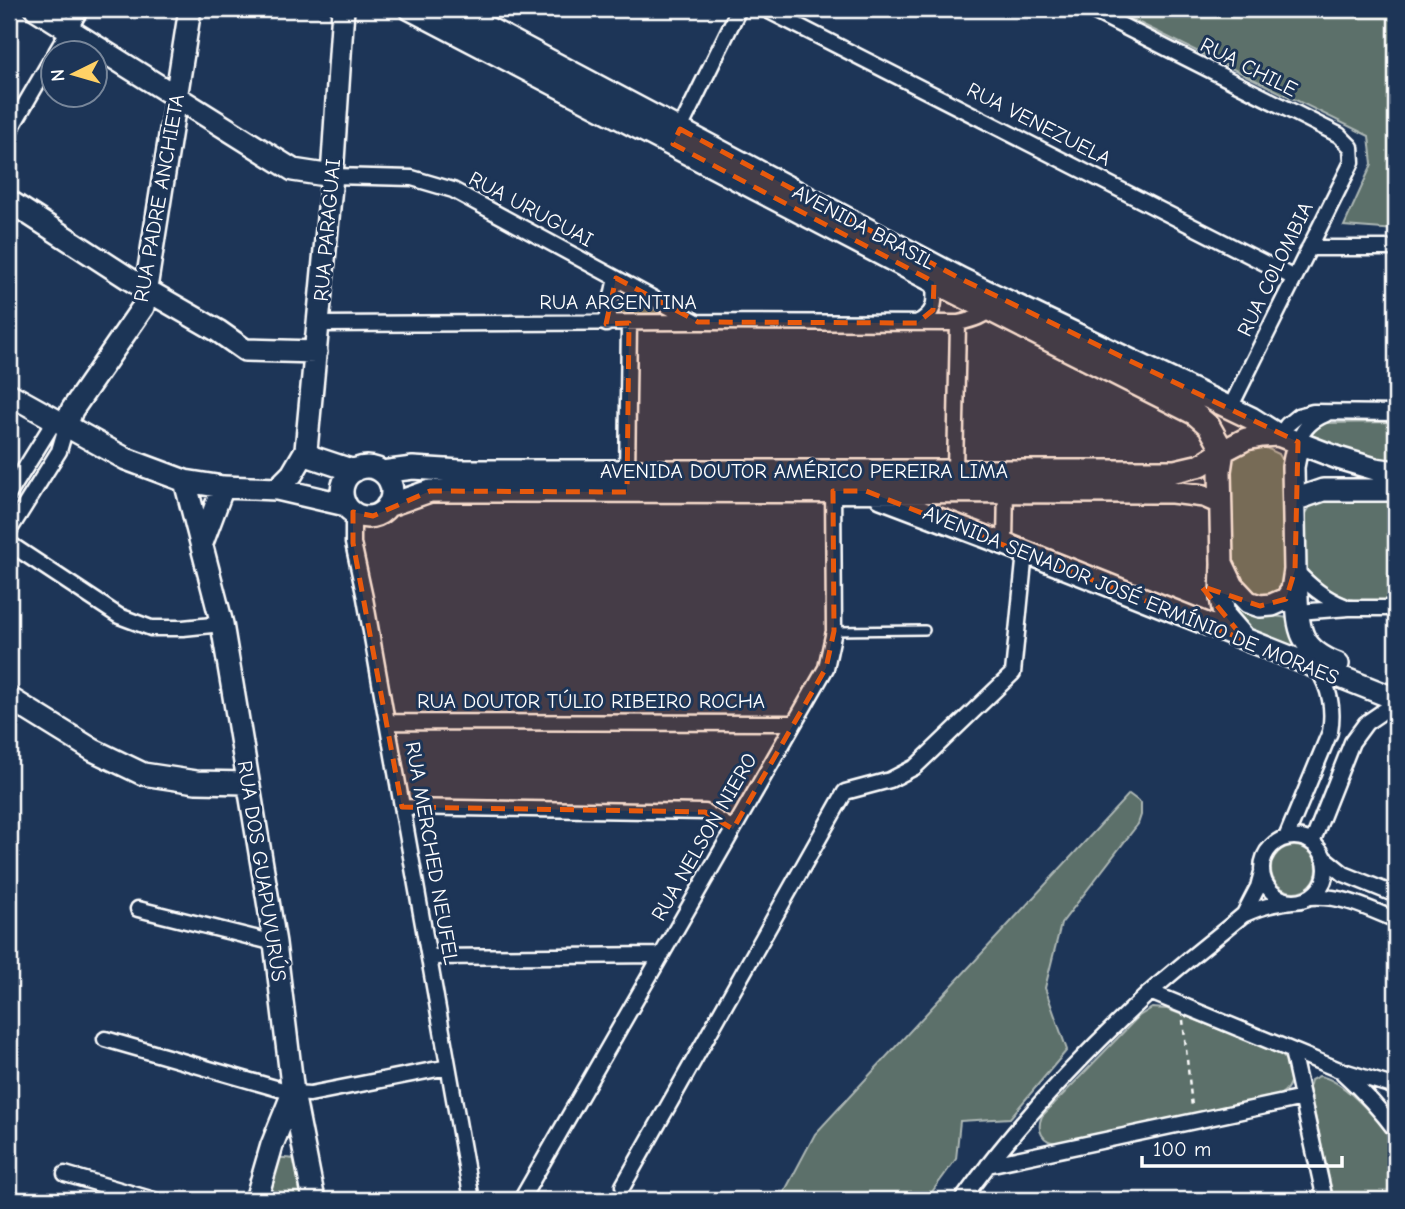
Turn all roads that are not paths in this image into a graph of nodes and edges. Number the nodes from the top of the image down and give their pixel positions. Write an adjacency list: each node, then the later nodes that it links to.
1 (36, 9): 10 (main road)
2 (81, 9): 10 (street)
3 (190, 9): 13 (main road, RUA PADRE ANCHIETA)
4 (343, 9): 17 (main road, RUA PARAGUAI)
5 (411, 9): 15 (main road, AVENIDA BRASIL)
6 (452, 9): 15 (main road, AVENIDA BRASIL)
7 (739, 9): 15 (street)
8 (765, 9): 22 (street, RUA VENEZUELA)
9 (1089, 9): 16 (street, RUA CHILE)
10 (69, 30): 11 (street); 13 (main road)
11 (64, 38)
12 (38, 82): 14 (street)
13 (176, 97): 17 (main road); 24 (main road, RUA PADRE ANCHIETA)
14 (9, 132)
15 (676, 137): 23 (main road, AVENIDA BRASIL); 25 (main road, AVENIDA BRASIL)
16 (1351, 148): 19 (street, RUA COLOMBIA)
17 (332, 176): 21 (street, RUA URUGUAI); 30 (main road, RUA PARAGUAI)
18 (9, 201): 24 (main road)
19 (1309, 248): 20 (street); 22 (street, RUA COLOMBIA)
20 (1396, 248)
21 (616, 278): 26 (street, RUA URUGUAI); 31 (street)
22 (1294, 278): 35 (street, RUA COLOMBIA)
23 (934, 282): 25 (main road, AVENIDA BRASIL); 28 (street)
24 (145, 289): 32 (main road); 37 (main road, RUA PADRE ANCHIETA)
25 (993, 303): 29 (street, RUA ARGENTINA); 33 (main road, AVENIDA BRASIL)
26 (698, 322): 27 (street, RUA ARGENTINA); 28 (street, RUA ARGENTINA)
27 (629, 323): 31 (street, RUA ARGENTINA); 48 (street)
28 (918, 323): 29 (street, RUA ARGENTINA)
29 (958, 323): 42 (street)
30 (318, 324): 31 (street, RUA ARGENTINA); 32 (main road, RUA PARAGUAI)
31 (606, 324)
32 (316, 352): 39 (main road, RUA PARAGUAI)
33 (1110, 360): 35 (main road, AVENIDA BRASIL); 40 (main road, AVENIDA BRASIL)
34 (9, 394): 37 (main road)
35 (1230, 408): 38 (main road, AVENIDA BRASIL)
36 (1396, 413): 38 (street)
37 (65, 419): 45 (main road); 54 (street); 59 (street)
38 (1285, 438): 40 (main road, AVENIDA DOUTOR AMÉRICO PEREIRA LIMA); 44 (main road, AVENIDA BRASIL); 55 (main road, AVENIDA SENADOR JOSÉ ERMÍNIO DE MORAES)
39 (306, 450): 41 (main road); 51 (main road, RUA PARAGUAI)
40 (1223, 451): 49 (main road, AVENIDA DOUTOR AMÉRICO PEREIRA LIMA); 56 (main road)
41 (354, 471): 43 (main road); 58 (main road)
42 (955, 471): 46 (main road, AVENIDA DOUTOR AMÉRICO PEREIRA LIMA); 47 (main road, AVENIDA DOUTOR AMÉRICO PEREIRA LIMA)
43 (382, 472): 48 (main road, AVENIDA DOUTOR AMÉRICO PEREIRA LIMA); 57 (main road)
44 (1396, 472)
45 (185, 481): 50 (main road); 60 (main road, RUA DOS GUAPUVURÚS)
46 (833, 481): 48 (main road, AVENIDA DOUTOR AMÉRICO PEREIRA LIMA); 53 (main road, AVENIDA DOUTOR AMÉRICO PEREIRA LIMA); 71 (street, RUA NELSON NIERO)
47 (1006, 481): 49 (main road, AVENIDA DOUTOR AMÉRICO PEREIRA LIMA); 53 (main road, AVENIDA DOUTOR AMÉRICO PEREIRA LIMA); 62 (street)
48 (627, 482): 57 (main road, AVENIDA DOUTOR AMÉRICO PEREIRA LIMA)
49 (1125, 482): 56 (main road, AVENIDA DOUTOR AMÉRICO PEREIRA LIMA)
50 (223, 487): 51 (main road); 60 (main road)
51 (276, 489): 58 (main road)
52 (1396, 490): 55 (main road)
53 (866, 491): 62 (main road, AVENIDA SENADOR JOSÉ ERMÍNIO DE MORAES)
54 (9, 494)
55 (1294, 500): 64 (main road, AVENIDA SENADOR JOSÉ ERMÍNIO DE MORAES)
56 (1220, 503): 63 (main road)
57 (387, 506): 58 (main road)
58 (349, 509): 78 (street, RUA MERCHED NEUFEL)
59 (9, 531)
60 (202, 543): 69 (main road, RUA DOS GUAPUVURÚS)
61 (13, 547): 69 (street)
62 (1015, 548): 72 (main road, AVENIDA SENADOR JOSÉ ERMÍNIO DE MORAES); 107 (street)
63 (1222, 563): 65 (main road); 72 (main road)
64 (1295, 570): 65 (main road); 66 (street); 68 (main road, AVENIDA SENADOR JOSÉ ERMÍNIO DE MORAES)
65 (1260, 606): 68 (main road)
66 (1349, 608): 67 (street); 68 (street)
67 (1396, 608)
68 (1298, 612): 74 (main road, AVENIDA SENADOR JOSÉ ERMÍNIO DE MORAES)
69 (222, 624): 80 (main road, RUA DOS GUAPUVURÚS)
70 (925, 630): 71 (lane)
71 (834, 631): 79 (street, RUA NELSON NIERO)
72 (1245, 640): 73 (main road, AVENIDA SENADOR JOSÉ ERMÍNIO DE MORAES)
73 (1317, 668): 76 (main road, AVENIDA SENADOR JOSÉ ERMÍNIO DE MORAES); 83 (street)
74 (1396, 685)
75 (9, 698): 80 (main road)
76 (1396, 699)
77 (1396, 706): 84 (street)
78 (387, 722): 79 (street, RUA DOUTOR TÚLIO RIBEIRO ROCHA); 81 (street, RUA MERCHED NEUFEL)
79 (794, 723): 82 (street, RUA NELSON NIERO)
80 (248, 783): 93 (main road, RUA DOS GUAPUVURÚS)
81 (402, 807): 82 (street); 95 (street, RUA MERCHED NEUFEL)
82 (733, 829): 94 (street, RUA NELSON NIERO)
83 (1286, 838): 84 (street); 86 (street)
84 (1312, 843): 85 (street)
85 (1324, 857): 87 (street); 88 (street)
86 (1262, 872): 89 (street); 91 (street)
87 (1396, 895)
88 (1310, 897): 89 (street); 92 (street)
89 (1292, 901): 91 (street)
90 (138, 909): 93 (street)
91 (1243, 915): 96 (street)
92 (1396, 920)
93 (275, 943): 102 (main road, RUA DOS GUAPUVURÚS)
94 (661, 956): 95 (street); 112 (street, RUA NELSON NIERO)
95 (429, 957): 99 (street, RUA MERCHED NEUFEL)
96 (1150, 992): 98 (street); 105 (street)
97 (105, 1039): 102 (street)
98 (1293, 1051): 100 (street); 103 (street)
99 (448, 1067): 102 (street); 111 (street, RUA MERCHED NEUFEL)
100 (1337, 1069): 101 (street); 104 (street)
101 (1396, 1087)
102 (293, 1093): 109 (main road); 110 (main road, RUA DOS GUAPUVURÚS)
103 (1303, 1098): 105 (street); 114 (street)
104 (1396, 1131)
105 (988, 1165): 113 (street)
106 (65, 1174): 108 (street)
107 (623, 1186)
108 (154, 1200)
109 (256, 1200)
110 (314, 1200)
111 (472, 1200)
112 (522, 1200)
113 (962, 1200)
114 (1325, 1200)

